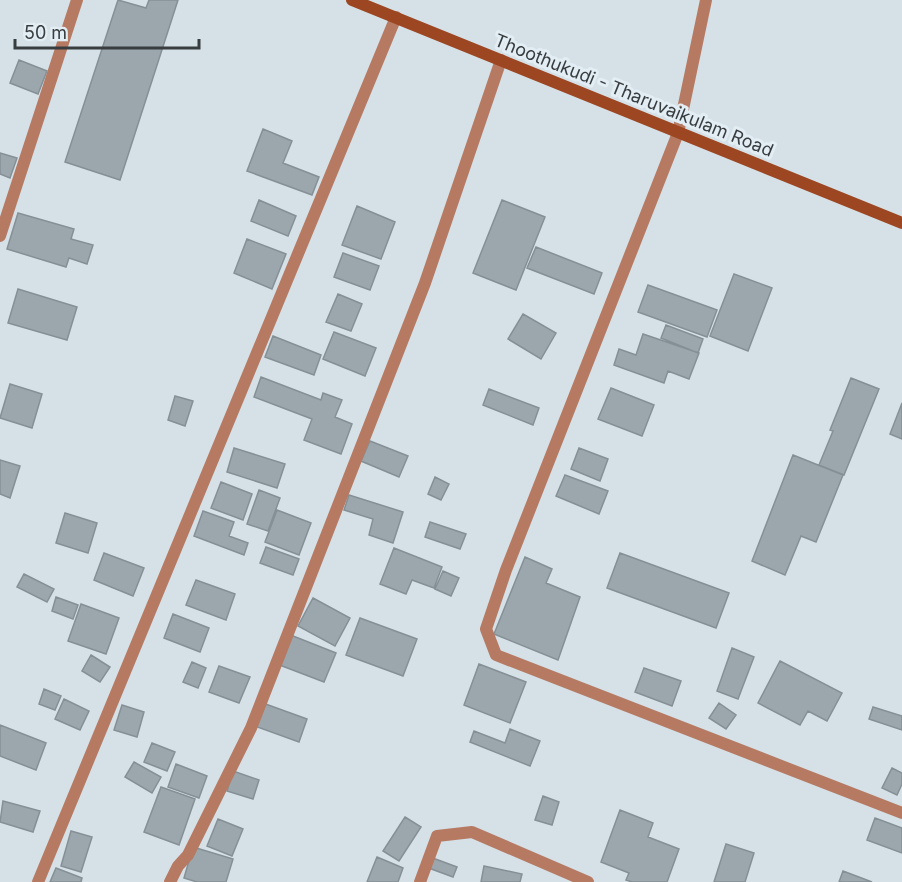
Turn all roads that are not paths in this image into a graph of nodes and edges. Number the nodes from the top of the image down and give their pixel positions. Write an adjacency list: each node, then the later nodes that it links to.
1 (77, 0): 8 (street)
2 (352, 0): 4 (main road, Thoothukudi - Tharuvaikulam Road)
3 (706, 0): 6 (street)
4 (396, 17): 5 (main road, Thoothukudi - Tharuvaikulam Road); 10 (street)
5 (501, 60): 6 (main road, Thoothukudi - Tharuvaikulam Road); 11 (street)
6 (678, 133): 7 (main road, Thoothukudi - Tharuvaikulam Road); 9 (street)
7 (902, 223)
8 (0, 236)
9 (902, 813)
10 (39, 882)
11 (170, 882)
12 (420, 882): 13 (street)
13 (588, 882)

